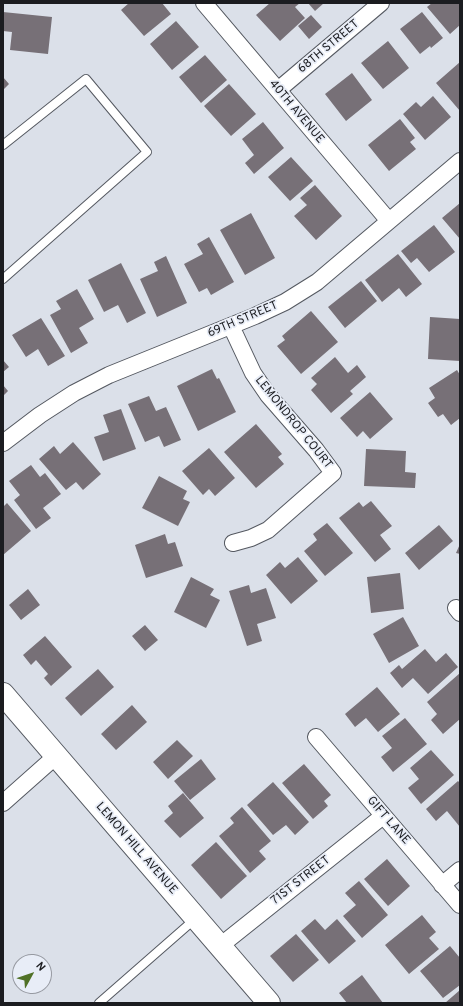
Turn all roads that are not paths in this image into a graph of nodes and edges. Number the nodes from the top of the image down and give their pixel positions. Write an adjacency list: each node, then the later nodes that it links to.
1 (204, 3): 3 (street, 40TH AVENUE)
2 (380, 3): 3 (street, 68TH STREET)
3 (278, 90): 6 (street, 40TH AVENUE)
4 (3, 145): 7 (lane)
5 (460, 162): 6 (street, 69TH STREET)
6 (389, 221): 8 (street, 69TH STREET)
7 (3, 280)
8 (231, 326): 9 (street, 69TH STREET); 10 (street, LEMONDROP COURT)
9 (3, 444)
10 (233, 543)
11 (3, 694): 13 (street, LEMON HILL AVENUE)
12 (316, 737): 15 (street, GIFT LANE)
13 (56, 756): 14 (street); 19 (street, LEMON HILL AVENUE)
14 (3, 803)
15 (383, 816): 17 (street, GIFT LANE); 20 (street, 71ST STREET)
16 (460, 870): 17 (street)
17 (442, 885): 18 (street, GIFT LANE)
18 (460, 905)
19 (196, 918): 20 (street, LEMON HILL AVENUE); 21 (lane)
20 (220, 946): 22 (street, LEMON HILL AVENUE)
21 (99, 1003)
22 (269, 1003)

